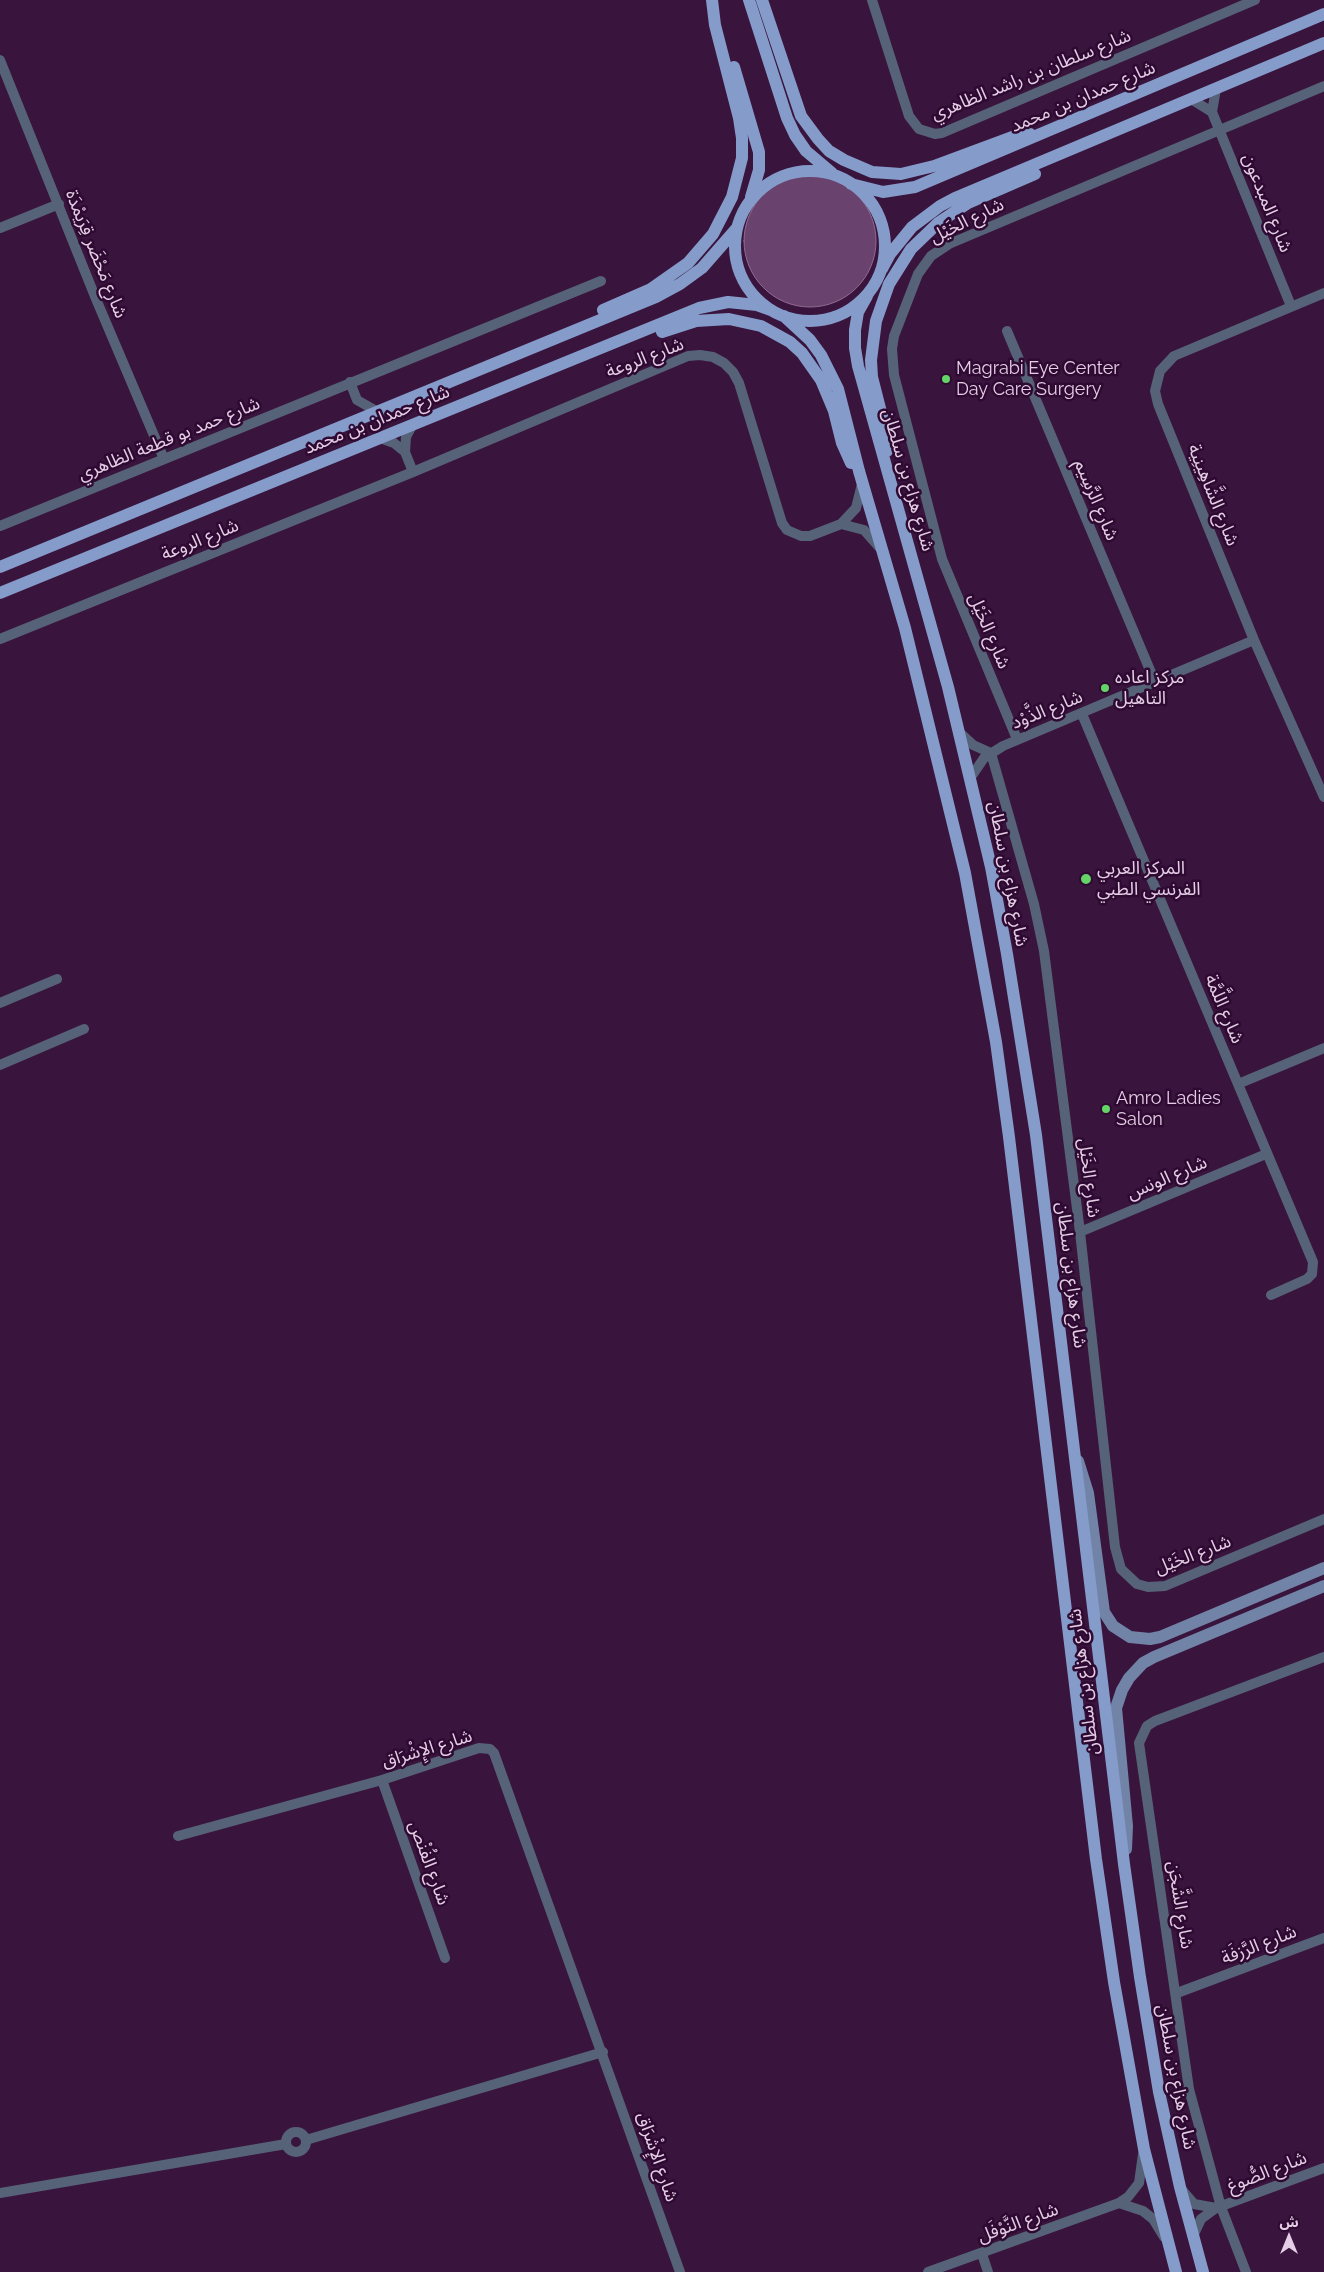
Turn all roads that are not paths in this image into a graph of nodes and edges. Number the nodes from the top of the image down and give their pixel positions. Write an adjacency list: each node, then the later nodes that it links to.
1 (713, 0): 19 (main road); 30 (main road)
2 (749, 0): 16 (main road)
3 (762, 0): 15 (main road)
4 (872, 0): 5 (street, شارع سلطان بن راشد الظاهري)
5 (1255, 0)
6 (1324, 14): 15 (main road, شارع حمدان بن محمد)
7 (1324, 43): 10 (main road)
8 (0, 60): 18 (street, شارع مَحْضَر قِرَيمْدَة)
9 (1324, 86): 14 (street, شارع الخَيْل)
10 (1216, 89): 11 (main road); 12 (street)
11 (1191, 99): 12 (street); 13 (main road)
12 (1212, 112): 14 (street, شارع المبدعون)
13 (1135, 123): 22 (main road); 40 (main road)
14 (1219, 130): 26 (street, شارع المبدعون); 53 (street, شارع الخَيْل)
15 (1048, 132): 17 (main road, شارع حمدان بن محمد)
16 (836, 176): 17 (main road); 19 (main road)
17 (851, 184): 22 (main road)
18 (59, 204): 20 (street); 39 (street, شارع مَحْضَر قِرَيمْدَة)
19 (747, 205): 21 (main road)
20 (0, 228)
21 (737, 228): 27 (main road); 30 (main road, شارع حمدان بن محمد)
22 (882, 269): 25 (main road)
23 (601, 281): 32 (street, شارع حمد بو قطعة الظاهري)
24 (1324, 293): 26 (street, شارع الشَّاهِينِية)
25 (866, 296): 28 (main road); 40 (main road, شارع هزاع بن سلطان)
26 (1291, 306): 49 (street, شارع الشَّاهِينِية)
27 (771, 310): 28 (main road); 31 (main road, شارع حمدان بن محمد)
28 (784, 316): 42 (main road, شارع هزاع بن سلطان)
29 (1007, 331): 50 (street, شارع الرَّسِيم)
30 (537, 348): 34 (main road, شارع حمدان بن محمد)
31 (547, 370): 36 (main road, شارع حمدان بن محمد); 42 (main road)
32 (350, 382): 33 (street); 39 (street, شارع حمد بو قطعة الظاهري)
33 (357, 400): 34 (street); 35 (street)
34 (378, 412): 35 (main road, شارع حمدان بن محمد)
35 (352, 424): 46 (main road, شارع حمدان بن محمد)
36 (413, 424): 37 (main road, شارع حمدان بن محمد); 38 (street)
37 (380, 438): 38 (street); 47 (main road, شارع حمدان بن محمد)
38 (405, 452): 41 (street)
39 (164, 459): 44 (street, شارع حمد بو قطعة الظاهري)
40 (885, 464): 52 (main road, شارع هزاع بن سلطان)
41 (413, 472): 43 (street, شارع الروعة); 48 (street, شارع الروعة)
42 (861, 476): 43 (street, شارع الروعة); 45 (main road, شارع هزاع بن سلطان)
43 (841, 524): 45 (street)
44 (0, 526)
45 (885, 557): 78 (main road, شارع هزاع بن سلطان)
46 (0, 567)
47 (0, 593)
48 (0, 639)
49 (1254, 640): 50 (street, شارع الذَّوْد); 56 (street, شارع الشَّاهِينِية)
50 (1155, 682): 51 (street, شارع الذَّوْد)
51 (1082, 714): 53 (street, شارع الذَّوْد); 62 (street, شارع اللَّمَّة)
52 (959, 731): 54 (street); 55 (main road, شارع هزاع بن سلطان)
53 (1017, 739): 54 (street, شارع الذَّوْد)
54 (991, 753): 55 (street, شارع الذَّوْد); 64 (street, شارع الخَيْل)
55 (970, 777): 66 (main road, شارع هزاع بن سلطان)
56 (1324, 795)
57 (57, 979): 58 (street)
58 (0, 1003)
59 (84, 1029): 61 (street)
60 (1324, 1048): 62 (street)
61 (0, 1065)
62 (1238, 1084): 63 (street, شارع اللَّمَّة)
63 (1266, 1154): 64 (street, شارع الونس); 65 (street, شارع اللَّمَّة)
64 (1080, 1232): 67 (street, شارع الخَيْل)
65 (1271, 1295)
66 (1074, 1453): 68 (street); 73 (main road, شارع هزاع بن سلطان)
67 (1324, 1520)
68 (1324, 1568)
69 (1324, 1586): 73 (street)
70 (1324, 1657): 76 (street, شارع الشَّجَن)
71 (382, 1780): 72 (street, شارع الإِشْرَاق); 75 (street, شارع الفُنْص); 77 (street, شارع الإِشْرَاق)
72 (178, 1836)
73 (1124, 1864): 80 (main road, شارع هزاع بن سلطان)
74 (1324, 1938): 76 (street, شارع الرَّزفَة)
75 (445, 1958)
76 (1177, 1994): 83 (street, شارع الشَّجَن)
77 (603, 2052): 81 (street); 87 (street, شارع الإِشْرَاق)
78 (1144, 2149): 82 (street, شارع النَّوْفَل); 85 (main road, شارع هزاع بن سلطان)
79 (1324, 2168): 83 (street, شارع الصُّوغ)
80 (1180, 2187): 83 (street, شارع الصُّوغ); 84 (main road, شارع هزاع بن سلطان)
81 (0, 2193)
82 (1120, 2203): 85 (street); 86 (street, شارع النَّوْفَل)
83 (1219, 2207): 84 (street, شارع الصُّوغ); 92 (street, شارع الشَّجَن)
84 (1193, 2236): 91 (main road, شارع هزاع بن سلطان)
85 (1167, 2242): 90 (main road, شارع هزاع بن سلطان)
86 (982, 2254): 88 (street, شارع النَّوْفَل); 89 (street)
87 (680, 2272)
88 (928, 2272)
89 (988, 2272)
90 (1176, 2272)
91 (1203, 2272)
92 (1246, 2272)

